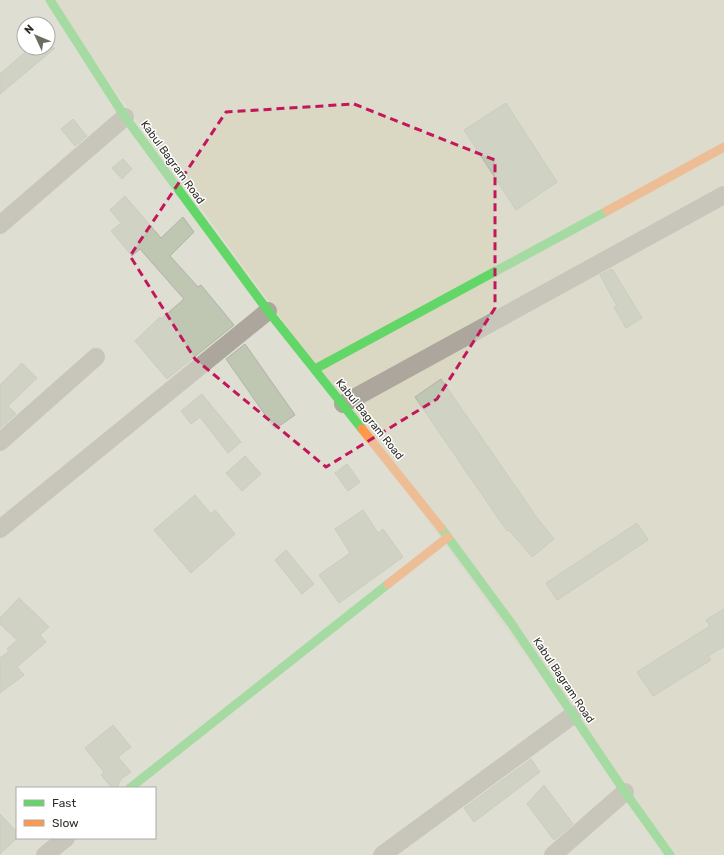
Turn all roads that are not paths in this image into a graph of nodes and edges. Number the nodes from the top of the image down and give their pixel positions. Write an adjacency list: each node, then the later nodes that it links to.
1 (50, 0): 2 (main road, Kabul Bagram Road)
2 (125, 117): 5 (street); 6 (main road, Kabul Bagram Road)
3 (724, 147): 8 (main road)
4 (724, 195): 9 (street)
5 (0, 225)
6 (268, 311): 8 (main road, Kabul Bagram Road); 11 (street)
7 (96, 357): 10 (street)
8 (315, 369): 9 (main road, Kabul Bagram Road)
9 (343, 404): 12 (main road, Kabul Bagram Road)
10 (0, 442)
11 (0, 529)
12 (448, 537): 13 (main road, Kabul Bagram Road); 14 (main road)
13 (574, 715): 15 (main road, Kabul Bagram Road); 18 (street)
14 (131, 787)
15 (625, 792): 19 (street); 20 (main road, Kabul Bagram Road)
16 (65, 839): 17 (street)
17 (44, 855)
18 (382, 855)
19 (553, 855)
20 (670, 855)

